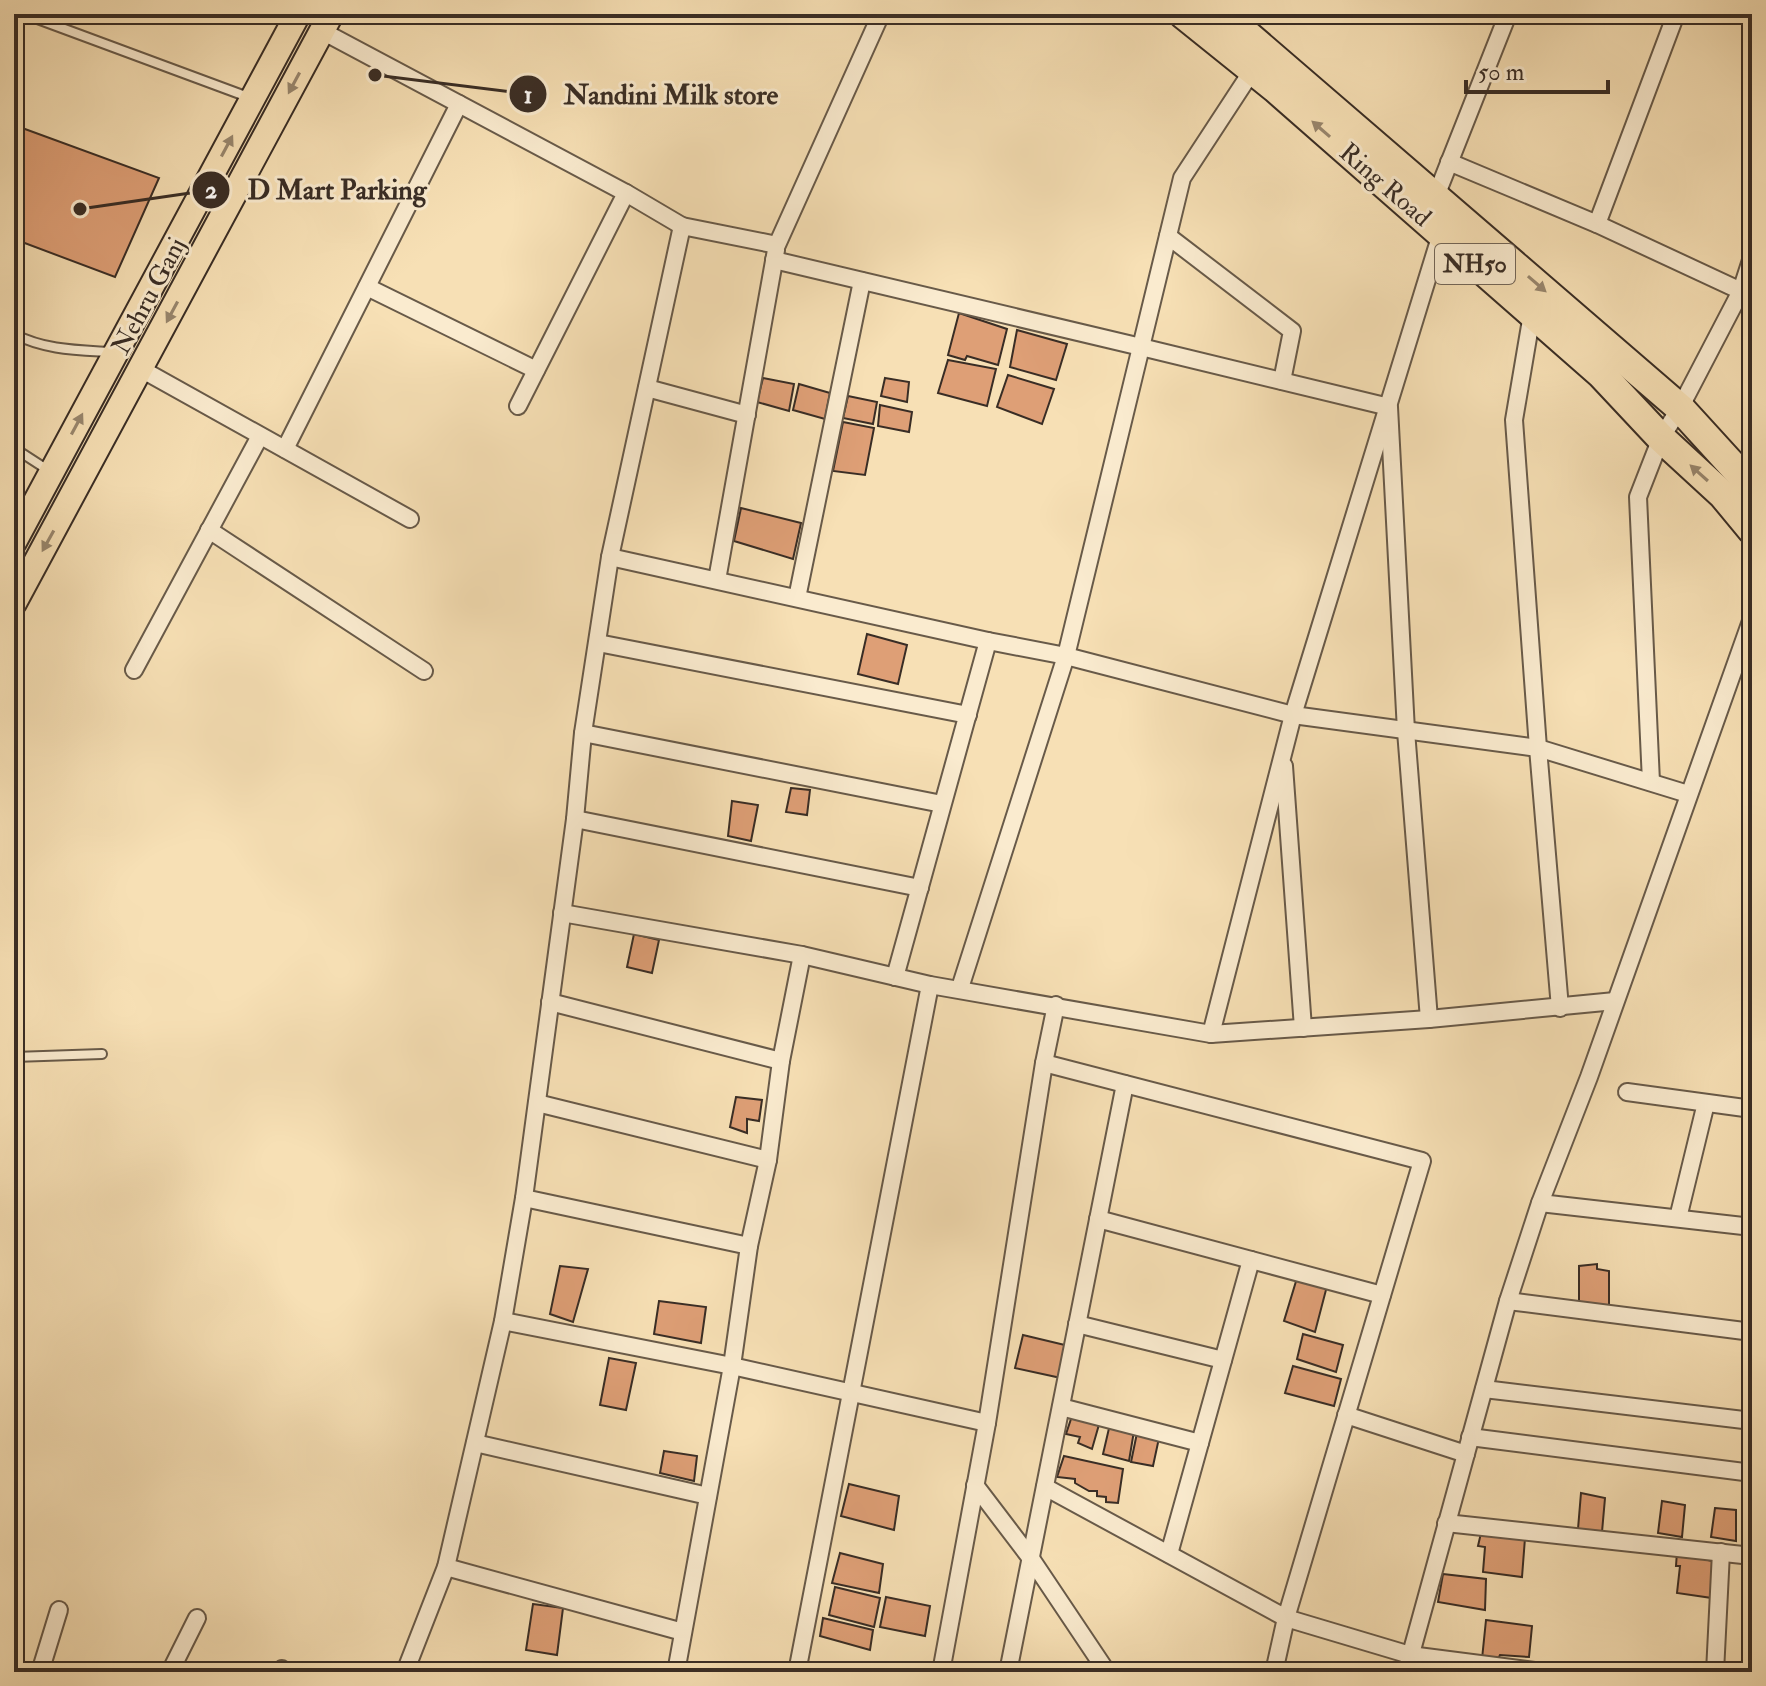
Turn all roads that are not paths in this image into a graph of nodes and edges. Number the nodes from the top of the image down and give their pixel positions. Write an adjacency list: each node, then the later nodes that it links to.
1 (24, 14): 10 (lane)
2 (298, 14): 10 (main road, Nehru Ganj)
3 (881, 14): 19 (street)
4 (1183, 14): 9 (highway, Ring Road / NH50)
5 (1223, 14): 14 (highway, Ring Road / NH50)
6 (1508, 14): 12 (street)
7 (1676, 14): 15 (street)
8 (327, 22): 11 (street); 28 (main road, Nehru Ganj, one-way to 28)
9 (1252, 71): 17 (highway, Ring Road / NH50, one-way to 9); 18 (street)
10 (252, 98): 27 (main road, Nehru Ganj, one-way to 10)
11 (459, 104): 13 (street); 22 (street)
12 (1449, 162): 14 (street); 15 (street)
13 (626, 193): 16 (street); 29 (street)
14 (1436, 196): 34 (highway, Ring Road / NH50, one-way to 34)
15 (1597, 224): 23 (street)
16 (682, 226): 19 (street); 31 (street)
17 (1441, 234): 24 (highway, Ring Road / NH50); 33 (street)
18 (1168, 236): 26 (street); 30 (street)
19 (776, 253): 21 (street); 35 (street)
20 (1752, 257): 23 (street)
21 (862, 281): 26 (street); 48 (street)
22 (367, 287): 29 (street); 39 (street)
23 (1741, 291): 34 (street)
24 (1532, 314): 37 (highway, Ring Road / NH50); 60 (street)
25 (14, 334): 27 (lane)
26 (1141, 347): 30 (street); 53 (street)
27 (115, 353): 40 (main road, Nehru Ganj, one-way to 27)
28 (141, 369): 36 (street); 49 (main road, Nehru Ganj, one-way to 49)
29 (536, 370): 32 (street)
30 (1282, 381): 33 (street)
31 (647, 388): 35 (street); 46 (street)
32 (518, 406)
33 (1389, 407): 57 (street); 58 (street)
34 (1680, 408): 37 (street); 41 (highway, Ring Road / NH50)
35 (747, 415): 47 (street)
36 (260, 436): 39 (street); 43 (street)
37 (1661, 438): 44 (highway, Ring Road / NH50, one-way to 37); 62 (street)
38 (14, 448): 40 (lane)
39 (285, 449): 42 (street)
40 (51, 472): 45 (main road, Nehru Ganj)
41 (1752, 487)
42 (410, 519)
43 (209, 530): 54 (street); 55 (street)
44 (1752, 530)
45 (14, 542)
46 (610, 557): 47 (street); 52 (street)
47 (717, 580): 48 (street)
48 (797, 598): 51 (street)
49 (14, 603)
50 (1752, 618): 63 (street)
51 (988, 641): 53 (street); 56 (street)
52 (598, 643): 56 (street); 59 (street)
53 (1066, 656): 57 (street); 71 (street)
54 (134, 670)
55 (424, 671)
56 (968, 715): 64 (street)
57 (1293, 715): 58 (street); 61 (street)
58 (1406, 731): 60 (street); 76 (street)
59 (583, 733): 64 (street); 65 (street)
60 (1538, 748): 62 (street); 75 (street)
61 (1283, 751): 77 (street); 78 (street)
62 (1651, 782): 63 (street)
63 (1688, 794): 72 (street)
64 (942, 804): 66 (street)
65 (575, 819): 66 (street); 67 (street)
66 (920, 888): 69 (street)
67 (562, 913): 68 (street); 73 (street)
68 (802, 955): 69 (street); 81 (street)
69 (895, 977): 70 (street)
70 (930, 985): 71 (street); 104 (street)
71 (960, 988): 74 (street)
72 (1615, 1001): 75 (street); 90 (street)
73 (550, 1002): 81 (street); 85 (street)
74 (1056, 1005): 78 (street); 82 (street)
75 (1560, 1008): 76 (street)
76 (1429, 1019): 77 (street)
77 (1303, 1028): 78 (street)
78 (1211, 1034)
79 (102, 1054): 80 (lane)
80 (14, 1057)
81 (781, 1061): 88 (street)
82 (1044, 1063): 83 (street); 108 (street)
83 (1125, 1084): 92 (street); 96 (street)
84 (1627, 1092): 86 (street)
85 (537, 1103): 88 (street); 89 (street)
86 (1706, 1103): 87 (street); 91 (street)
87 (1752, 1109)
88 (768, 1160): 94 (street)
89 (524, 1198): 94 (street); 98 (street)
90 (1540, 1203): 91 (street); 97 (street)
91 (1678, 1218): 93 (street)
92 (1098, 1219): 95 (street); 99 (street)
93 (1752, 1227)
94 (749, 1246): 102 (street)
95 (1251, 1260): 96 (street); 101 (street)
96 (1382, 1295): 106 (street)
97 (1508, 1301): 100 (street); 103 (street)
98 (503, 1321): 102 (street); 110 (street)
99 (1077, 1324): 101 (street); 105 (street)
100 (1752, 1332)
101 (1223, 1360): 111 (street)
102 (732, 1366): 104 (street); 116 (street)
103 (1484, 1389): 107 (street); 109 (street)
104 (853, 1393): 108 (street); 133 (street)
105 (1061, 1407): 111 (street); 115 (street)
106 (1346, 1415): 112 (street); 125 (street)
107 (1752, 1421)
108 (987, 1423): 114 (street)
109 (1470, 1437): 112 (street); 113 (street)
110 (475, 1443): 116 (street); 122 (street)
111 (1200, 1443): 119 (street)
112 (1466, 1454): 117 (street)
113 (1752, 1473)
114 (975, 1485): 121 (street); 134 (street)
115 (1045, 1487): 119 (street); 121 (street)
116 (708, 1496): 126 (street)
117 (1446, 1523): 118 (street); 127 (street)
118 (1721, 1552): 120 (street); 140 (street)
119 (1169, 1554): 125 (street)
120 (1752, 1556)
121 (1032, 1560): 135 (street); 136 (street)
122 (446, 1567): 126 (street); 131 (street)
123 (59, 1610): 129 (street)
124 (197, 1618): 130 (street)
125 (1286, 1618): 127 (street); 137 (street)
126 (683, 1632): 132 (street)
127 (1410, 1655): 128 (street); 138 (street)
128 (1504, 1670): 139 (street)
129 (40, 1672)
130 (170, 1672)
131 (405, 1672)
132 (676, 1672)
133 (797, 1672)
134 (941, 1672)
135 (1008, 1672)
136 (1107, 1672)
137 (1274, 1672)
138 (1406, 1672)
139 (1542, 1672)
140 (1715, 1672)

